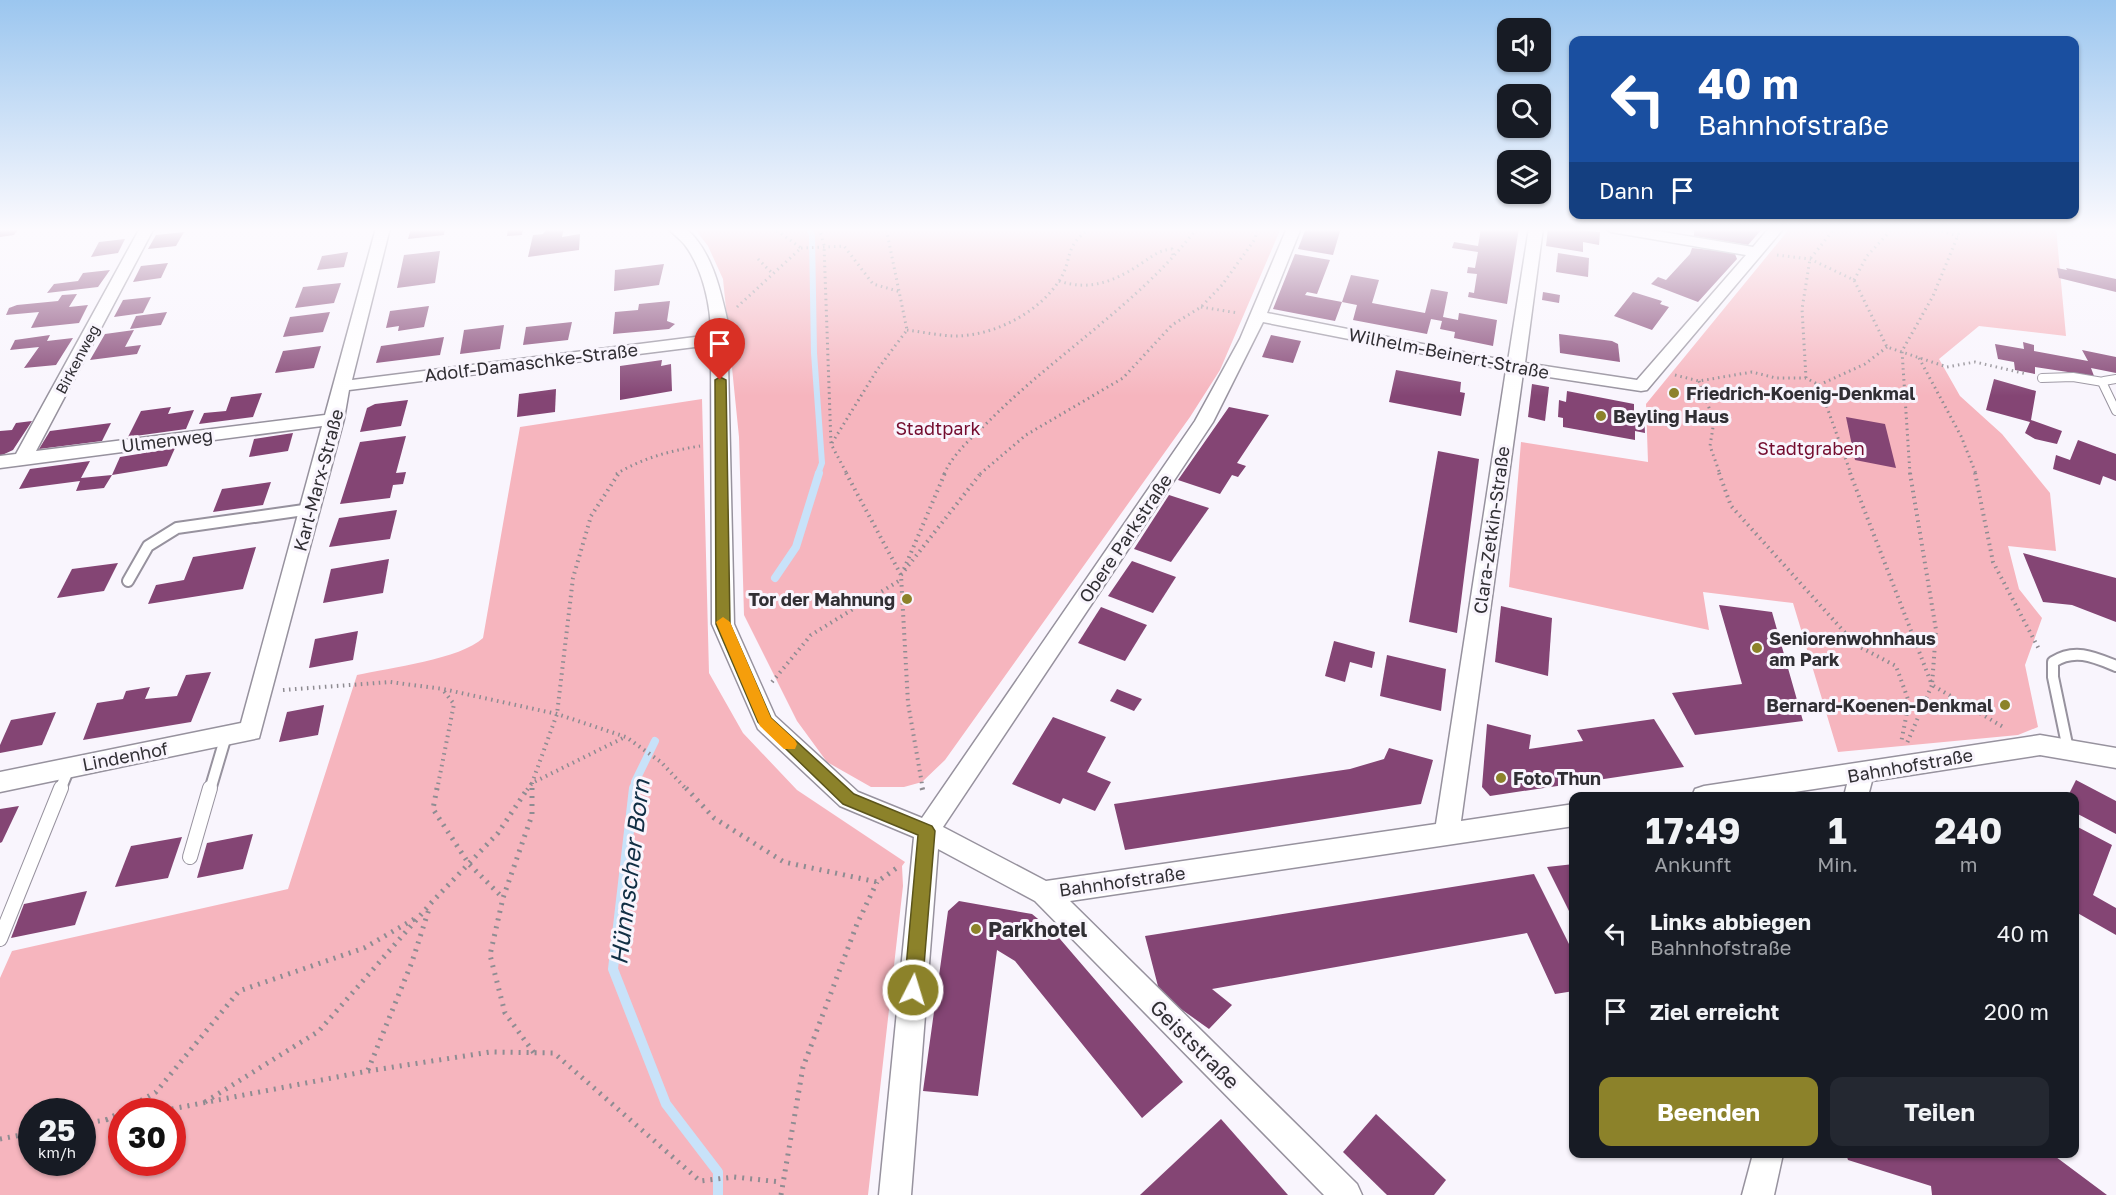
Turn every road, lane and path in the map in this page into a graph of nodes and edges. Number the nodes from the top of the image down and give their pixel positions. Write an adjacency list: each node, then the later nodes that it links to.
1 (117, 284): 40 (street, Birkenweg)
2 (369, 284): 35 (street, Karl-Marx-Straße)
3 (709, 284): 22 (street, Bahnhofstraße)
4 (762, 284): 22 (path)
5 (825, 284): 38 (path)
6 (873, 284): 19 (path)
7 (899, 284): 19 (path)
8 (1057, 284): 23 (path)
9 (1065, 284): 10 (path)
10 (1100, 284)
11 (1143, 284): 43 (path)
12 (1223, 284): 20 (path)
13 (1271, 284): 21 (street, Obere Parkstraße)
14 (1528, 284): 27 (street, Clara-Zetkin-Straße)
15 (1728, 284): 27 (street, Wilhelm-Beinert-Straße)
16 (1809, 284): 29 (path)
17 (1856, 284): 24 (path)
18 (1938, 284): 25 (path)
19 (901, 292): 23 (path)
20 (1201, 307): 21 (path); 43 (path)
21 (1258, 316): 27 (street, Wilhelm-Beinert-Straße); 66 (street, Obere Parkstraße)
22 (719, 329): 35 (street, Adolf-Damaschke-Straße); 50 (street, Bahnhofstraße)
23 (908, 330): 38 (path)
24 (1887, 346): 25 (path); 34 (path)
25 (1902, 351): 26 (path); 47 (path)
26 (1919, 358): 30 (path); 46 (path)
27 (1515, 367): 67 (street, Clara-Zetkin-Straße)
28 (1675, 375): 32 (path)
29 (1806, 378): 32 (path); 34 (path)
30 (2042, 378): 33 (lane)
31 (2116, 380): 33 (lane)
32 (1699, 381): 58 (path)
33 (2103, 382): 36 (lane)
34 (1819, 385): 47 (path)
35 (343, 386): 37 (street, Karl-Marx-Straße)
36 (2116, 411)
37 (335, 419): 40 (street, Ulmenweg); 42 (street, Karl-Marx-Straße)
38 (831, 444): 43 (path)
39 (708, 445): 51 (path)
40 (23, 458): 41 (street, Ulmenweg)
41 (0, 462)
42 (311, 509): 44 (lane); 49 (street, Karl-Marx-Straße)
43 (902, 577): 50 (path); 64 (path)
44 (128, 581)
45 (2116, 666): 46 (lane)
46 (2053, 677): 56 (lane)
47 (1932, 685): 55 (path); 58 (path)
48 (443, 689): 49 (path); 51 (path); 69 (path)
49 (261, 692): 52 (street, Karl-Marx-Straße)
50 (756, 701): 66 (street, Bahnhofstraße)
51 (557, 714): 54 (path); 61 (path)
52 (251, 731): 53 (street, Lindenhof)
53 (226, 736): 59 (street, Lindenhof); 68 (lane)
54 (626, 737): 61 (path); 70 (path)
55 (2035, 746): 56 (street, Bahnhofstraße); 58 (street, Bahnhofstraße)
56 (2068, 748): 57 (street, Bahnhofstraße)
57 (2116, 758)
58 (1897, 765): 62 (street, Bahnhofstraße)
59 (69, 768): 60 (street, Lindenhof); 75 (lane)
60 (0, 782)
61 (532, 783): 69 (path); 72 (path)
62 (1859, 785): 63 (street, Bahnhofstraße)
63 (1760, 792)
64 (924, 800)
65 (1569, 816): 67 (street, Bahnhofstraße)
66 (927, 831): 70 (path); 71 (street, Bahnhofstraße); 87 (street)
67 (1447, 833): 71 (street, Bahnhofstraße)
68 (190, 857)
69 (469, 864): 72 (path); 73 (path)
70 (877, 882): 85 (path)
71 (1044, 893): 88 (street, Geiststraße)
72 (503, 898): 76 (path)
73 (432, 902): 74 (path); 77 (path)
74 (419, 916): 78 (path); 80 (path)
75 (0, 939)
76 (534, 1053): 77 (path); 85 (path)
77 (368, 1071): 78 (path)
78 (201, 1104): 79 (path)
79 (186, 1107)
80 (106, 1120): 81 (path)
81 (96, 1122)
82 (18, 1136): 83 (path)
83 (0, 1139)
84 (1767, 1158): 89 (street)
85 (781, 1182): 86 (path)
86 (781, 1195)
87 (895, 1195)
88 (1346, 1195)
89 (1758, 1195)

